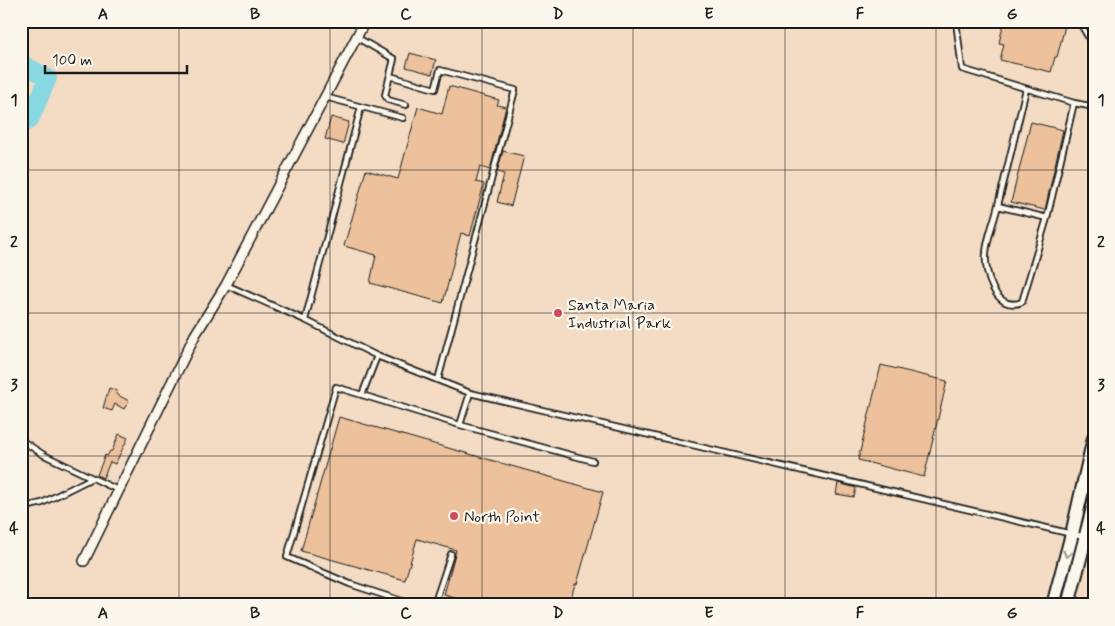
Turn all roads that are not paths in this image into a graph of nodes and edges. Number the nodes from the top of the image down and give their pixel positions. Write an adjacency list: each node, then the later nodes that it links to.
1 (364, 21): 4 (street)
2 (956, 21): 7 (lane)
3 (1079, 21): 5 (lane)
4 (356, 37): 6 (lane); 8 (street)
5 (1094, 47)
6 (390, 76): 10 (lane); 19 (lane)
7 (1026, 89): 9 (lane); 14 (lane)
8 (325, 97): 11 (lane); 16 (street)
9 (1074, 103): 12 (lane); 15 (lane)
10 (406, 105)
11 (361, 107): 13 (lane); 17 (lane)
12 (1094, 107)
13 (403, 118)
14 (998, 206): 15 (lane); 15 (lane)
15 (1048, 218)
16 (226, 285): 17 (lane); 27 (street)
17 (305, 320): 18 (lane)
18 (377, 356): 19 (lane); 21 (lane)
19 (438, 380): 20 (lane)
20 (470, 393): 22 (lane); 30 (lane)
21 (362, 395): 22 (lane); 34 (lane)
22 (460, 425): 25 (lane)
23 (1094, 438): 30 (street)
24 (21, 440): 26 (lane)
25 (593, 461)
26 (92, 478): 27 (lane); 29 (lane)
27 (118, 490): 33 (street)
28 (1094, 504): 31 (street)
29 (21, 508)
30 (1072, 534): 31 (lane); 36 (street, one-way to 36)
31 (1086, 538): 37 (street)
32 (451, 554): 35 (lane)
33 (84, 560)
34 (414, 605)
35 (434, 605)
36 (1053, 605)
37 (1068, 605)

